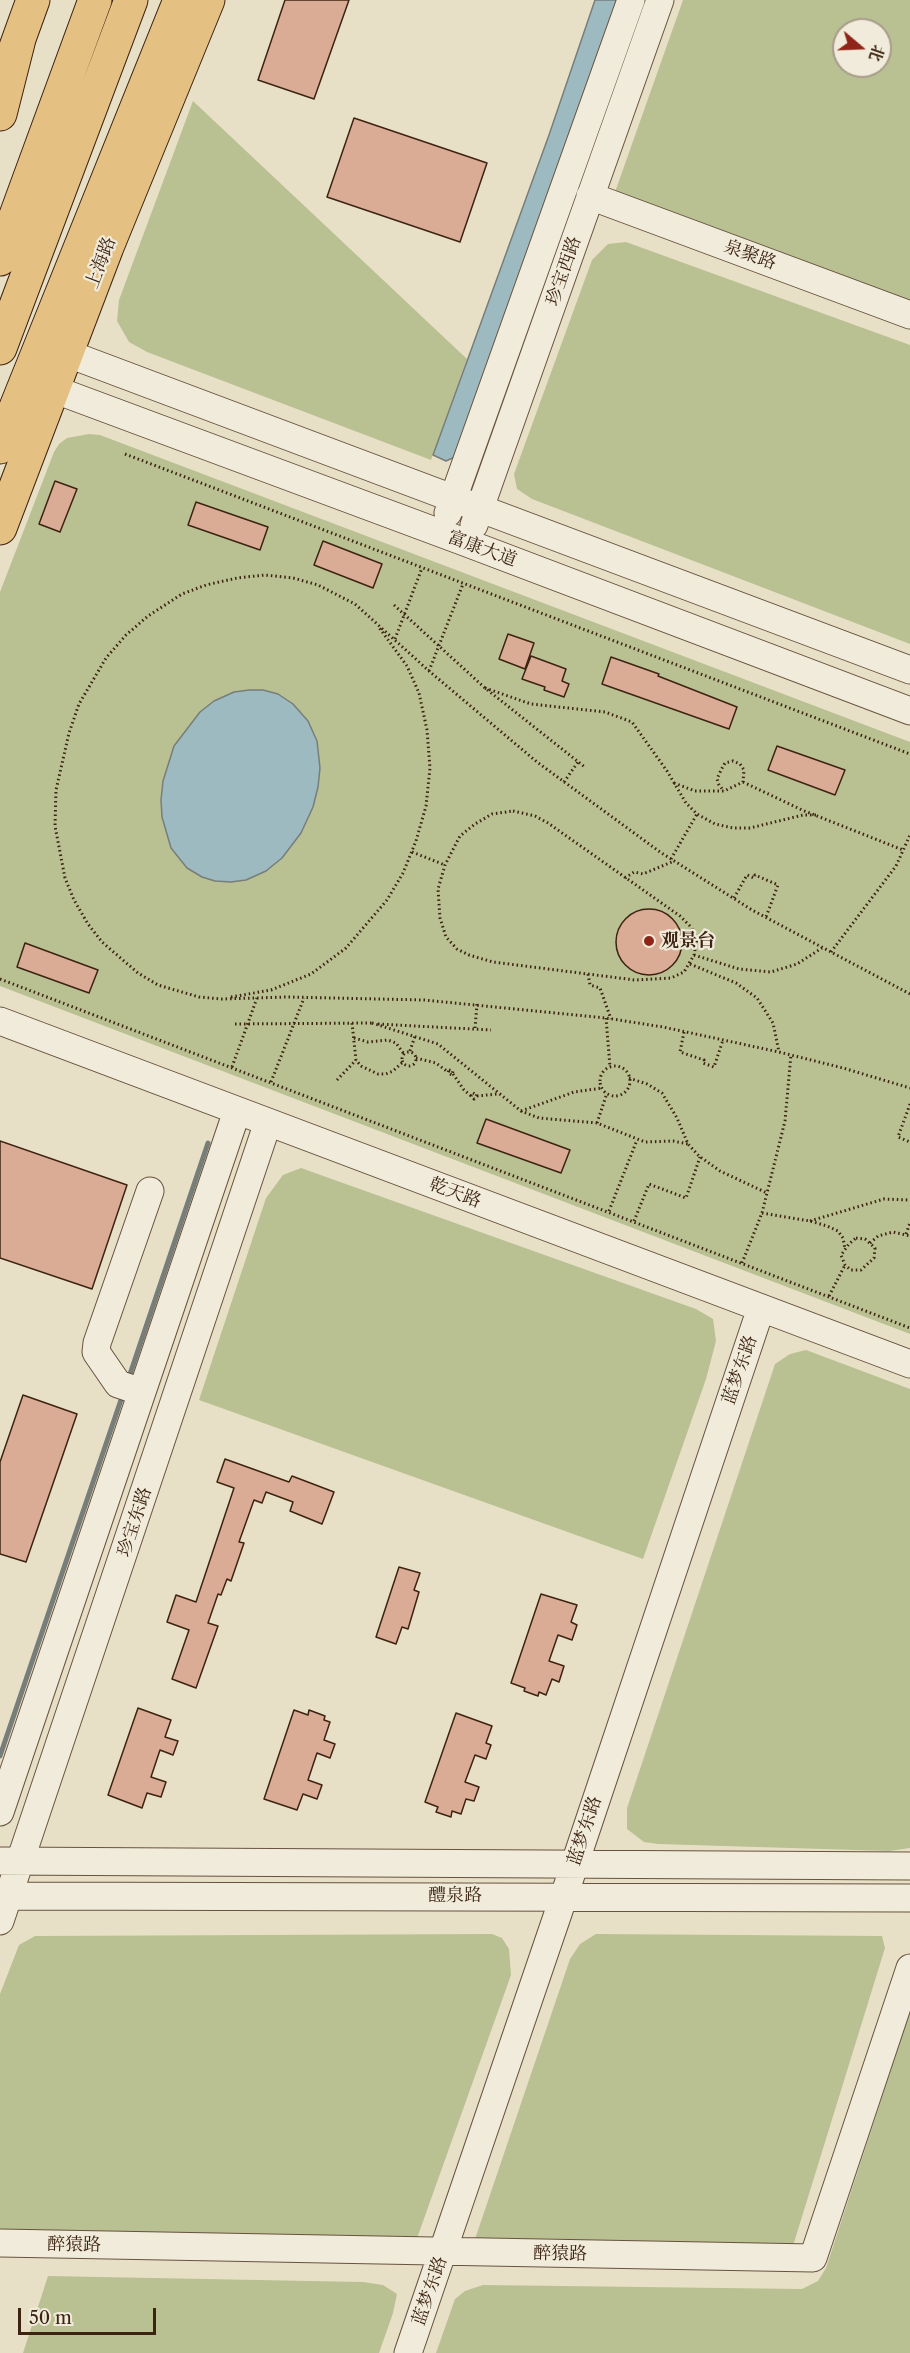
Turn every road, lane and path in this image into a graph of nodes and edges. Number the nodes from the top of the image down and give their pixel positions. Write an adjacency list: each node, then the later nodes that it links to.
1 (22, 0): 9 (street)
2 (33, 0): 9 (main road)
3 (95, 0): 13 (main road)
4 (131, 0): 15 (main road)
5 (208, 0): 16 (main road, 上海路)
6 (631, 0): 20 (street, 珍宝西路)
7 (660, 0): 12 (street, 珍宝西路)
8 (174, 12): 18 (main road)
9 (18, 43): 10 (main road); 11 (main road)
10 (0, 89)
11 (0, 114)
12 (591, 196): 14 (street, 泉聚路); 21 (street, 珍宝西路)
13 (0, 259)
14 (910, 315)
15 (0, 348)
16 (66, 353): 17 (main road, 上海路); 20 (street, 富康大道)
17 (53, 389): 22 (main road, 上海路); 23 (street, 富康大道)
18 (0, 447)
19 (125, 454): 25 (path)
20 (454, 498): 21 (street, 富康大道); 23 (street, 珍宝西路)
21 (480, 509): 24 (street, 珍宝西路); 32 (street, 富康大道)
22 (0, 528)
23 (441, 534): 24 (street, 富康大道)
24 (468, 543): 35 (street, 富康大道)
25 (422, 568): 26 (path); 28 (path)
26 (463, 584): 31 (path); 36 (path)
27 (394, 605): 28 (path)
28 (404, 614): 30 (path); 31 (path)
29 (374, 619): 30 (path); 47 (path); 62 (path)
30 (395, 639): 33 (path)
31 (439, 645): 33 (path); 34 (path)
32 (910, 670)
33 (429, 671): 39 (path)
34 (485, 688): 37 (path); 40 (path)
35 (910, 711)
36 (910, 754)
37 (578, 762): 38 (path); 39 (path)
38 (586, 768)
39 (564, 782): 48 (path)
40 (672, 782): 42 (path); 43 (path)
41 (743, 782): 42 (path); 42 (path); 44 (path)
42 (724, 791)
43 (697, 814): 44 (path); 48 (path)
44 (816, 815): 46 (path)
45 (910, 835): 46 (path)
46 (903, 850): 54 (path)
47 (412, 852): 49 (path); 62 (path)
48 (673, 860): 50 (path); 51 (path)
49 (445, 865): 50 (path); 57 (path)
50 (625, 878): 55 (path)
51 (734, 898): 52 (path); 52 (path)
52 (766, 917): 53 (path)
53 (822, 948): 54 (path); 55 (path)
54 (831, 953): 59 (path)
55 (694, 955): 56 (path)
56 (690, 964): 57 (path); 79 (path)
57 (588, 974): 65 (path)
58 (0, 979): 85 (path)
59 (910, 994)
60 (257, 998): 61 (path); 62 (path); 71 (path)
61 (304, 998): 63 (path); 67 (path)
62 (222, 999)
63 (477, 1004): 64 (path); 72 (path)
64 (606, 1018): 65 (path); 86 (path)
65 (611, 1019): 74 (path)
66 (0, 1021): 95 (street, 乾天路)
67 (294, 1023): 68 (path); 71 (path); 89 (path)
68 (352, 1023): 69 (path); 76 (path)
69 (372, 1023): 72 (path); 75 (path)
70 (235, 1024): 71 (path)
71 (248, 1024): 85 (path)
72 (475, 1028): 73 (path)
73 (491, 1030)
74 (684, 1032): 77 (path); 77 (path)
75 (415, 1036): 78 (path); 93 (path)
76 (354, 1038): 80 (path); 83 (path)
77 (723, 1040): 79 (path)
78 (410, 1052): 80 (path); 82 (path)
79 (779, 1052): 81 (path)
80 (404, 1054): 84 (path)
81 (791, 1054): 91 (path); 104 (path)
82 (416, 1058): 84 (path); 93 (path)
83 (356, 1060): 84 (path); 88 (path)
84 (403, 1062)
85 (232, 1067): 89 (path)
86 (610, 1067): 87 (path); 90 (path)
87 (629, 1078): 92 (path); 101 (path)
88 (337, 1080)
89 (271, 1082): 106 (path)
90 (602, 1088): 92 (path); 96 (path)
91 (910, 1088)
92 (608, 1093): 98 (path)
93 (497, 1094): 96 (path)
94 (910, 1104): 100 (path)
95 (237, 1111): 97 (street, 乾天路); 120 (street, 珍宝东路)
96 (521, 1112): 98 (path)
97 (268, 1122): 117 (street, 乾天路); 122 (street, 珍宝东路)
98 (597, 1123): 99 (path)
99 (637, 1140): 101 (path); 106 (path)
100 (910, 1142)
101 (688, 1144): 102 (path)
102 (700, 1157): 104 (path); 108 (path)
103 (150, 1191): 120 (street)
104 (767, 1193): 107 (path)
105 (910, 1200): 109 (path)
106 (609, 1212): 108 (path)
107 (762, 1213): 109 (path); 114 (path)
108 (634, 1221): 114 (path)
109 (810, 1221): 113 (path)
110 (910, 1223): 111 (path)
111 (908, 1235): 112 (path)
112 (870, 1243): 113 (path); 115 (path)
113 (845, 1249): 115 (path)
114 (742, 1263): 116 (path)
115 (845, 1265): 116 (path)
116 (829, 1296): 118 (path)
117 (761, 1308): 119 (street, 乾天路); 123 (street, 蓝梦东路)
118 (910, 1328)
119 (910, 1364)
120 (142, 1392): 121 (street, 珍宝东路)
121 (0, 1812)
122 (11, 1861): 123 (street, 醴泉路); 127 (street, 珍宝东路)
123 (574, 1864): 124 (street, 醴泉路); 125 (street, 蓝梦东路)
124 (910, 1866)
125 (564, 1896): 126 (street, 醴泉路); 127 (street, 醴泉路); 130 (street, 蓝梦东路)
126 (910, 1898)
127 (3, 1905)
128 (910, 1968): 130 (street, 醉猿路)
129 (0, 2243): 130 (street, 醉猿路)
130 (443, 2252): 131 (street, 蓝梦东路)
131 (408, 2353)

